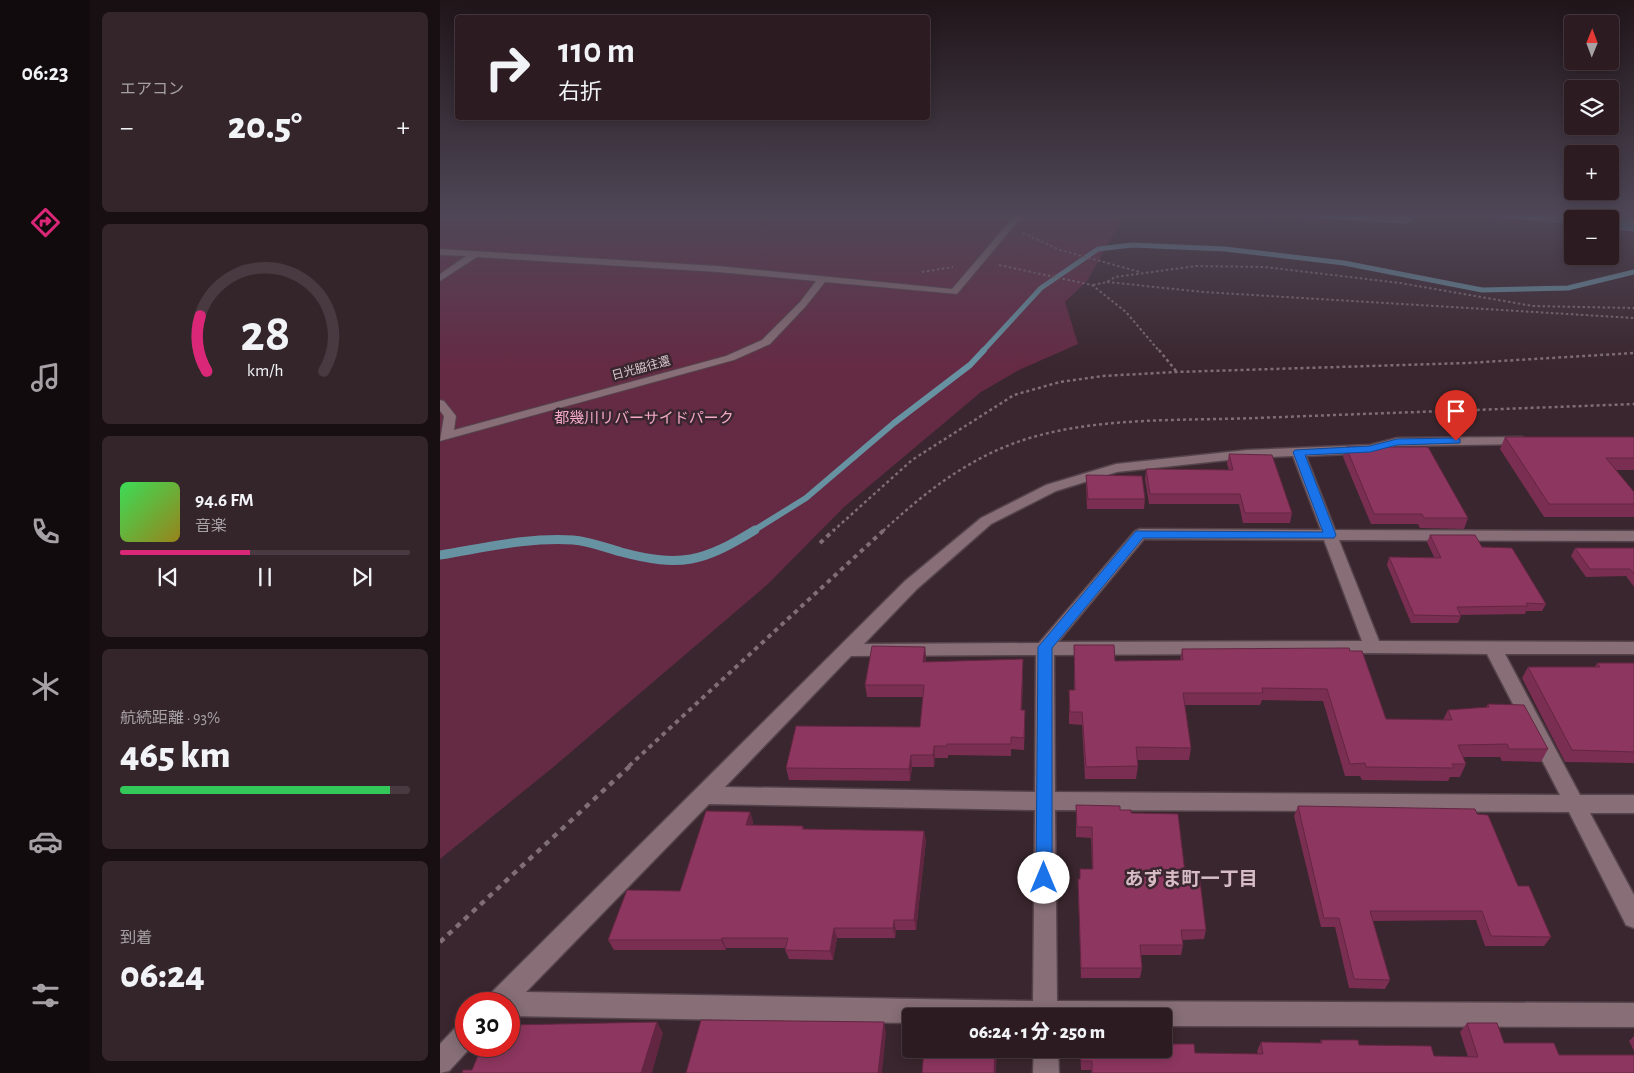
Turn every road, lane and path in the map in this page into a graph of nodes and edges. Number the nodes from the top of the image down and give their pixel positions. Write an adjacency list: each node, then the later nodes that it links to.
1 (460, 264): 6 (lane)
2 (635, 264): 7 (lane)
3 (978, 264): 7 (lane)
4 (1110, 264): 5 (path)
5 (1141, 273): 8 (path); 10 (path)
6 (440, 278)
7 (822, 280): 15 (lane, 日光脇往還)
8 (1107, 282): 9 (path); 11 (path)
9 (1092, 285)
10 (1634, 308)
11 (1634, 318)
12 (1634, 353): 20 (path)
13 (440, 403): 15 (lane)
14 (1634, 404): 31 (path)
15 (443, 436)
16 (1535, 441): 17 (street)
17 (1298, 452): 18 (street); 25 (street)
18 (1330, 535): 19 (street); 21 (street); 22 (street)
19 (1634, 536)
20 (820, 543)
21 (1045, 647): 22 (street); 25 (street); 27 (street)
22 (1373, 647): 23 (street)
23 (1493, 648): 24 (street); 28 (street)
24 (1634, 648)
25 (847, 650): 26 (street)
26 (704, 794): 27 (street); 32 (street)
27 (1044, 801): 28 (street); 34 (street)
28 (1574, 804): 29 (street); 30 (street)
29 (1634, 804)
30 (1634, 917)
31 (440, 942)
32 (510, 992)
33 (520, 1004): 35 (street)
34 (1045, 1008)
35 (902, 1012)
36 (1172, 1015): 37 (street)
37 (1634, 1015)
38 (455, 1046): 40 (street)
39 (1046, 1058): 41 (street)
40 (440, 1062)
41 (1046, 1073)

